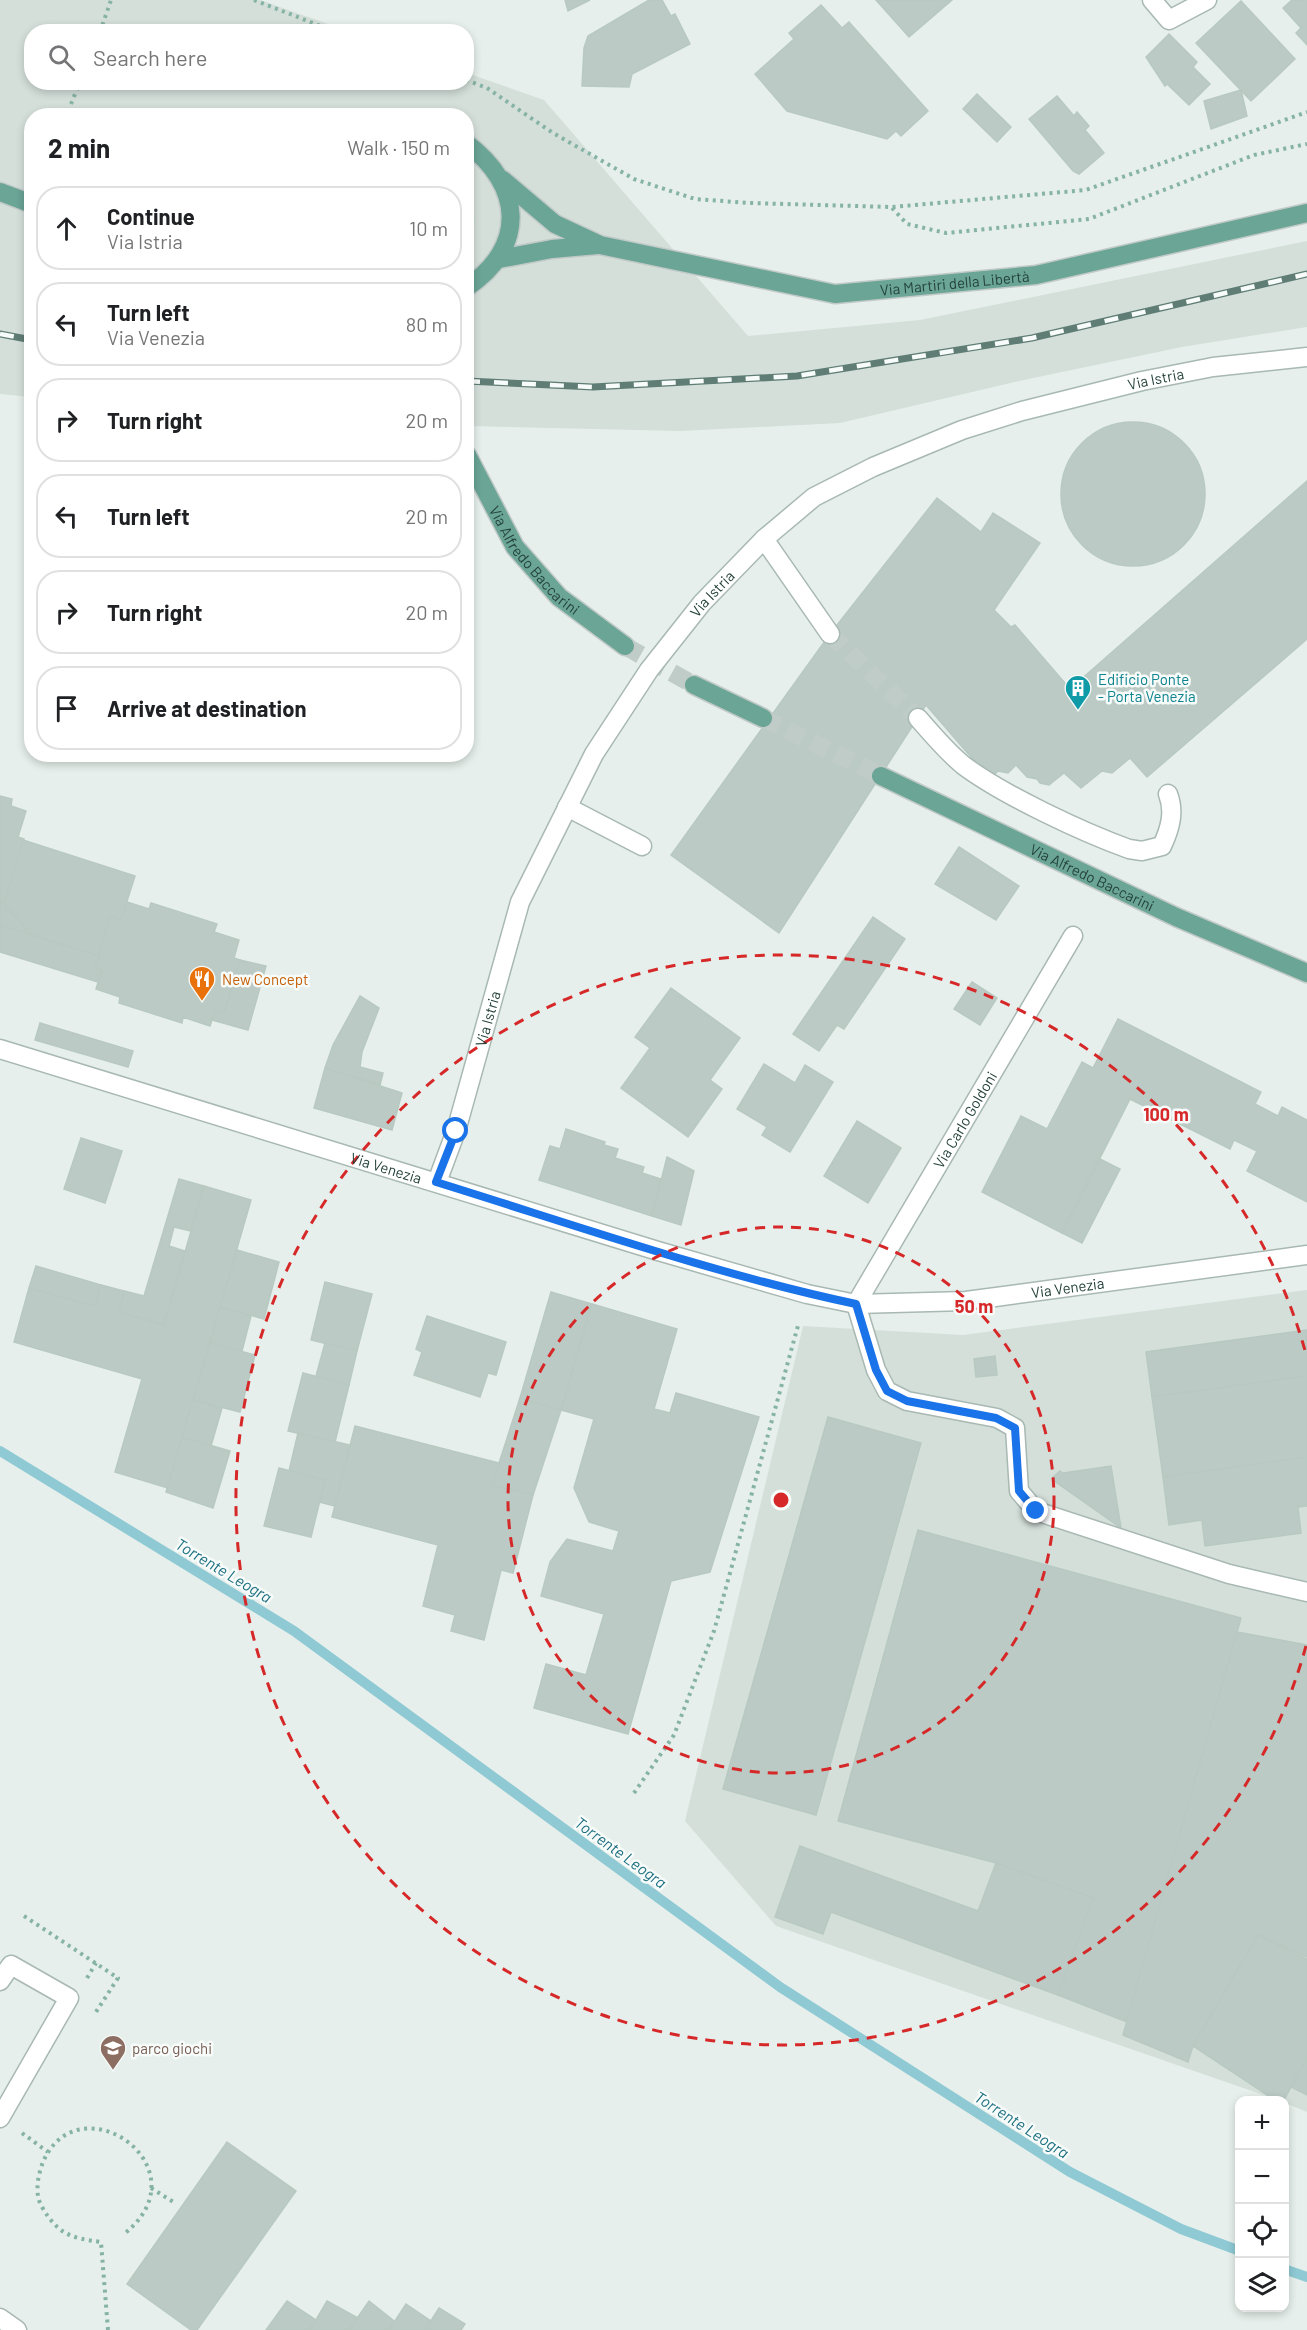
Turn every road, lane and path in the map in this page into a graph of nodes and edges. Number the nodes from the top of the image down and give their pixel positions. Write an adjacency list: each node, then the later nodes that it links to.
1 (111, 0): 5 (path)
2 (254, 0): 6 (path)
3 (1152, 0): 4 (street)
4 (1207, 0)
5 (103, 24)
6 (316, 24)
7 (474, 83): 16 (path)
8 (77, 90): 9 (path)
9 (71, 104)
10 (1307, 112): 16 (path)
11 (1307, 144): 16 (path)
12 (474, 148): 13 (main road)
13 (503, 180): 18 (main road, Via Martiri della Libertà); 19 (main road)
14 (0, 192): 15 (main road)
15 (24, 201)
16 (892, 207)
17 (1307, 213): 18 (main road, Via Martiri della Libertà)
18 (600, 245): 19 (main road, Via Martiri della Libertà)
19 (498, 259): 20 (main road)
20 (474, 283)
21 (1307, 357): 23 (street, Via Istria)
22 (474, 468): 25 (main road, Via Alfredo Baccarini)
23 (764, 539): 24 (street); 31 (street, Via Istria)
24 (830, 634)
25 (625, 646)
26 (694, 685): 27 (main road)
27 (763, 718)
28 (918, 718): 30 (street)
29 (881, 776): 34 (main road, Via Alfredo Baccarini)
30 (1168, 794)
31 (567, 807): 32 (street); 36 (street, Via Istria)
32 (642, 846)
33 (1073, 936): 39 (street, Via Carlo Goldoni)
34 (1307, 973)
35 (0, 1049): 36 (street, Via Venezia)
36 (436, 1182): 38 (street, Via Venezia)
37 (1307, 1255): 39 (street, Via Venezia)
38 (807, 1294): 39 (street, Via Venezia); 41 (path)
39 (856, 1304): 40 (street)
40 (1307, 1592)
41 (633, 1793)
42 (0, 1981): 43 (street)
43 (0, 2118)
44 (151, 2188): 45 (path); 46 (path); 49 (path)
45 (175, 2203)
46 (124, 2234)
47 (0, 2318): 48 (street)
48 (17, 2330)
49 (108, 2330)

